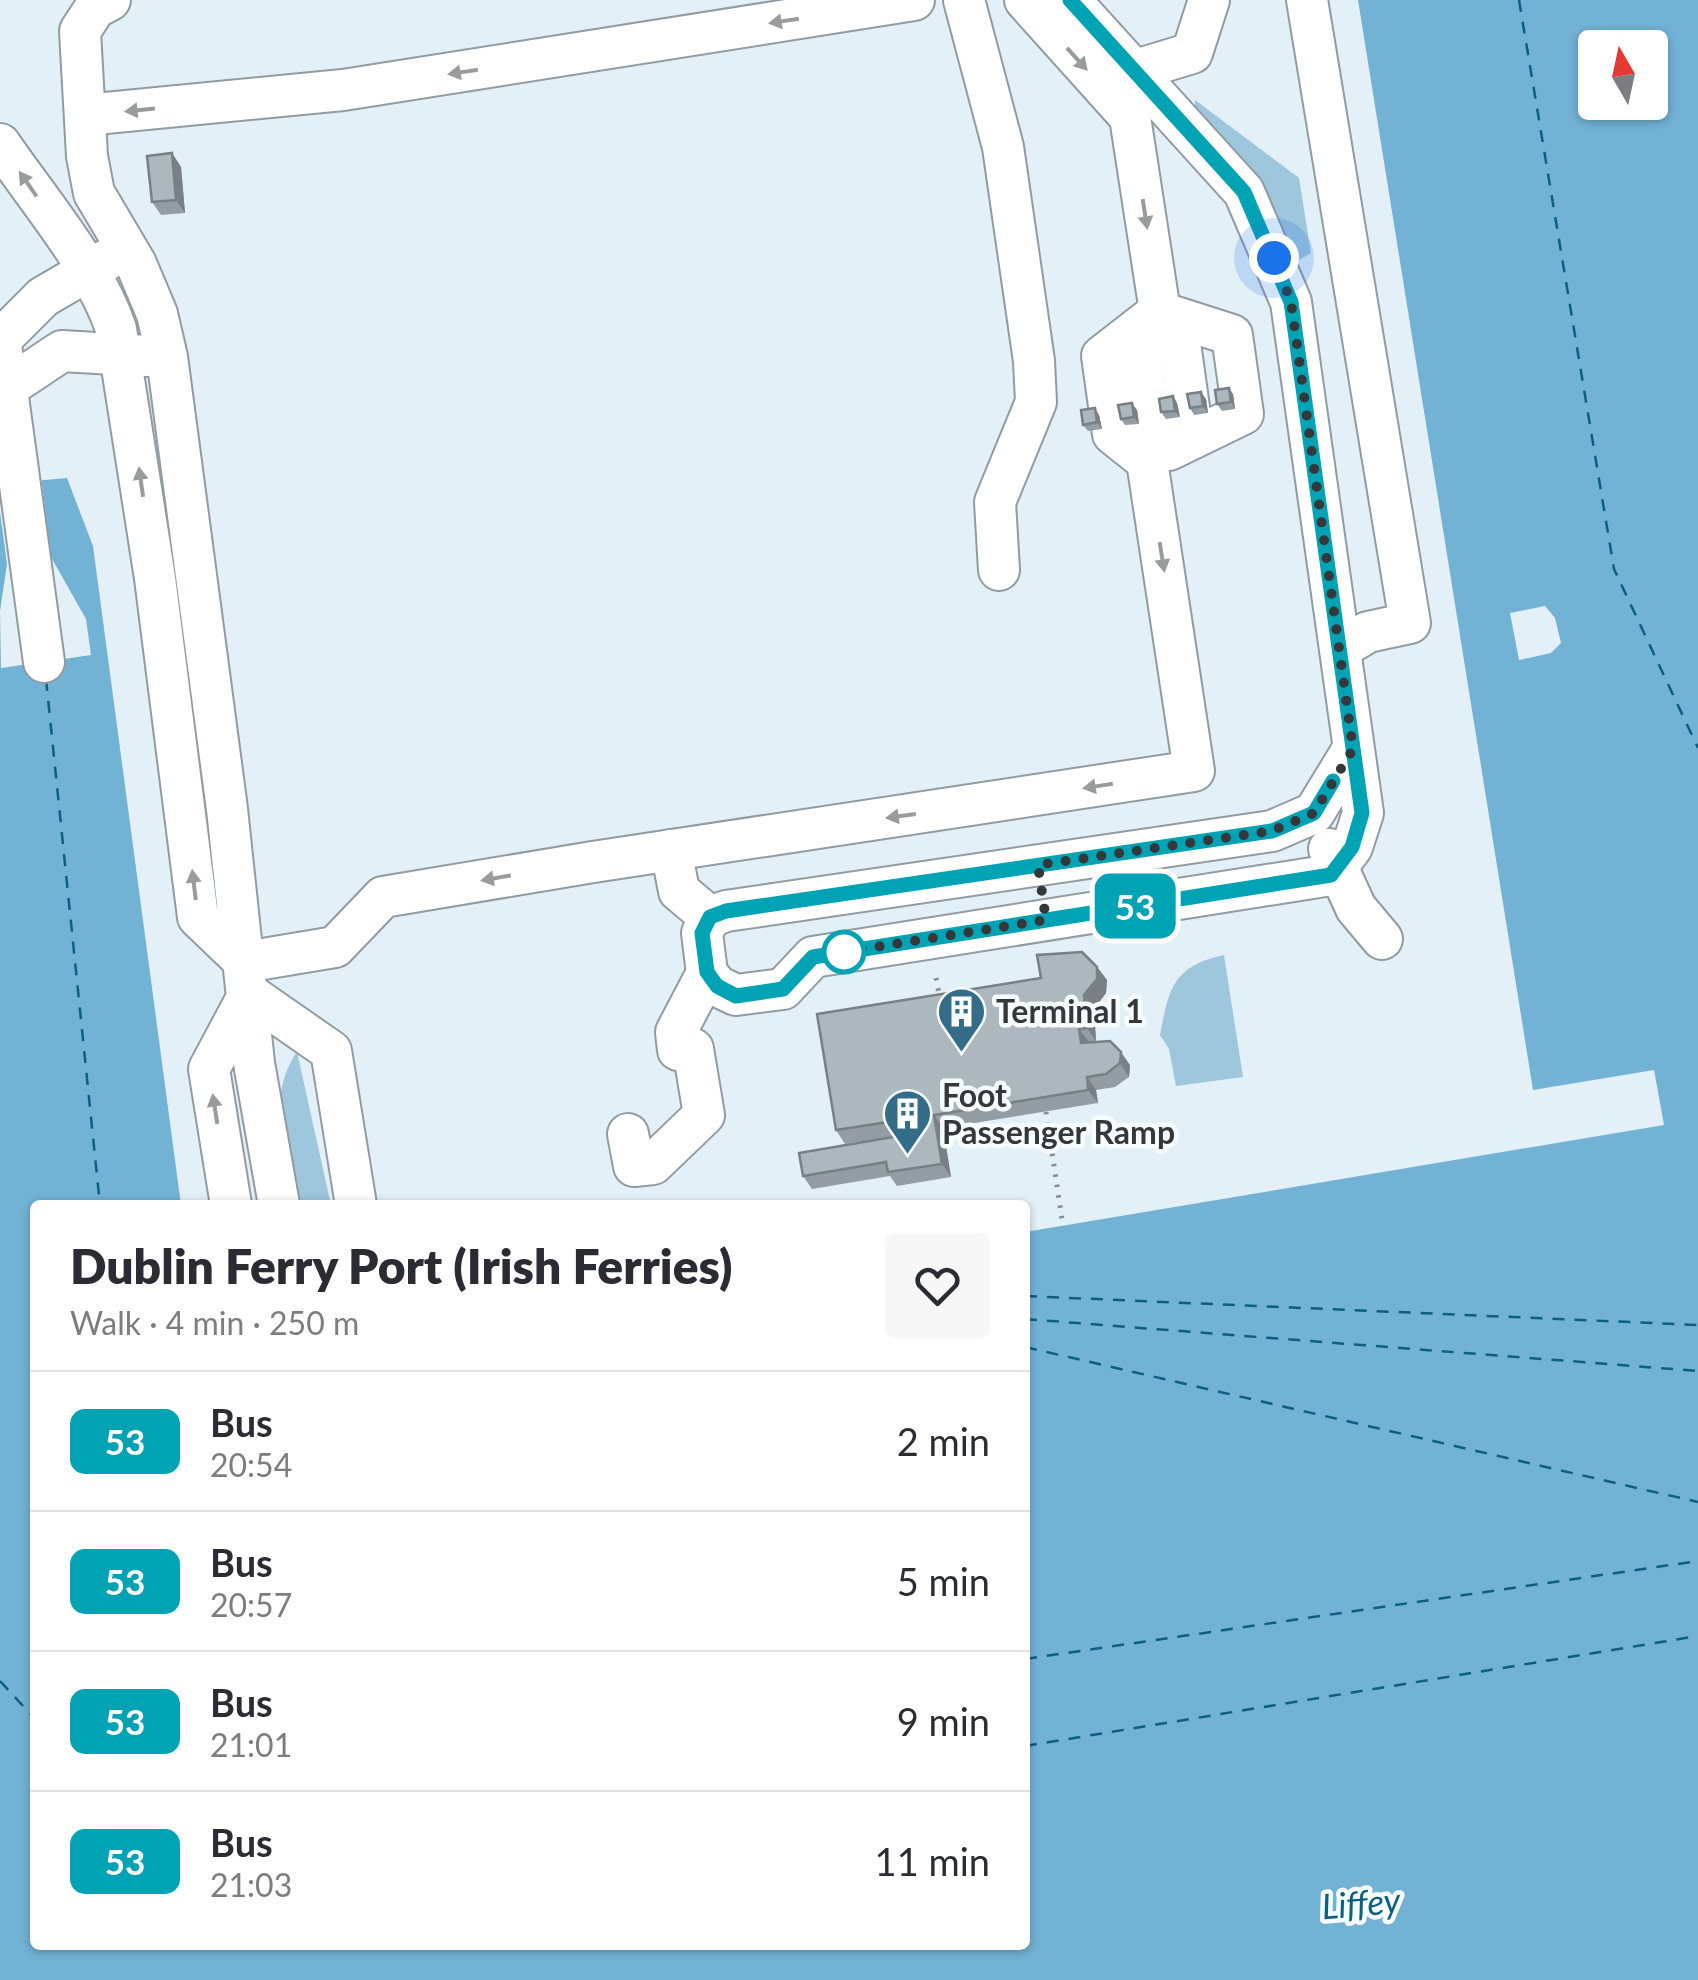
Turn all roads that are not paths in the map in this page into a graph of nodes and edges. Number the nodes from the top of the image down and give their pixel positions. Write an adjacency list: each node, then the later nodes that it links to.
1 (110, 0): 10 (street)
2 (914, 0): 10 (street, one-way to 10)
3 (964, 0): 20 (street)
4 (1026, 0): 14 (street, one-way to 14)
5 (1070, 0): 9 (street)
6 (1089, 0): 9 (street)
7 (1209, 0): 9 (street)
8 (1307, 0): 21 (street)
9 (1124, 59): 21 (street)
10 (84, 116): 12 (street)
11 (0, 144): 13 (street, one-way to 11)
12 (127, 249): 13 (street); 17 (street)
13 (87, 270): 15 (street); 16 (street)
14 (1160, 312): 19 (street); 19 (street)
15 (0, 339): 18 (street)
16 (122, 354): 17 (street); 18 (street); 32 (street, one-way to 16)
17 (167, 357): 32 (street)
18 (8, 386): 22 (street)
19 (1177, 429): 25 (street, one-way to 25)
20 (999, 570)
21 (1341, 648): 23 (street)
22 (44, 662)
23 (1353, 749): 24 (street); 27 (street)
24 (1314, 813): 26 (street); 27 (street)
25 (671, 850): 28 (street); 32 (street, one-way to 32)
26 (1038, 865): 28 (street); 29 (street)
27 (1338, 867): 29 (street); 30 (street)
28 (710, 917): 31 (street)
29 (1046, 920): 31 (street)
30 (1382, 938)
31 (707, 972): 33 (street)
32 (247, 978): 34 (street, one-way to 32); 35 (street); 36 (street)
33 (628, 1134)
34 (229, 1200)
35 (278, 1200)
36 (355, 1200)

